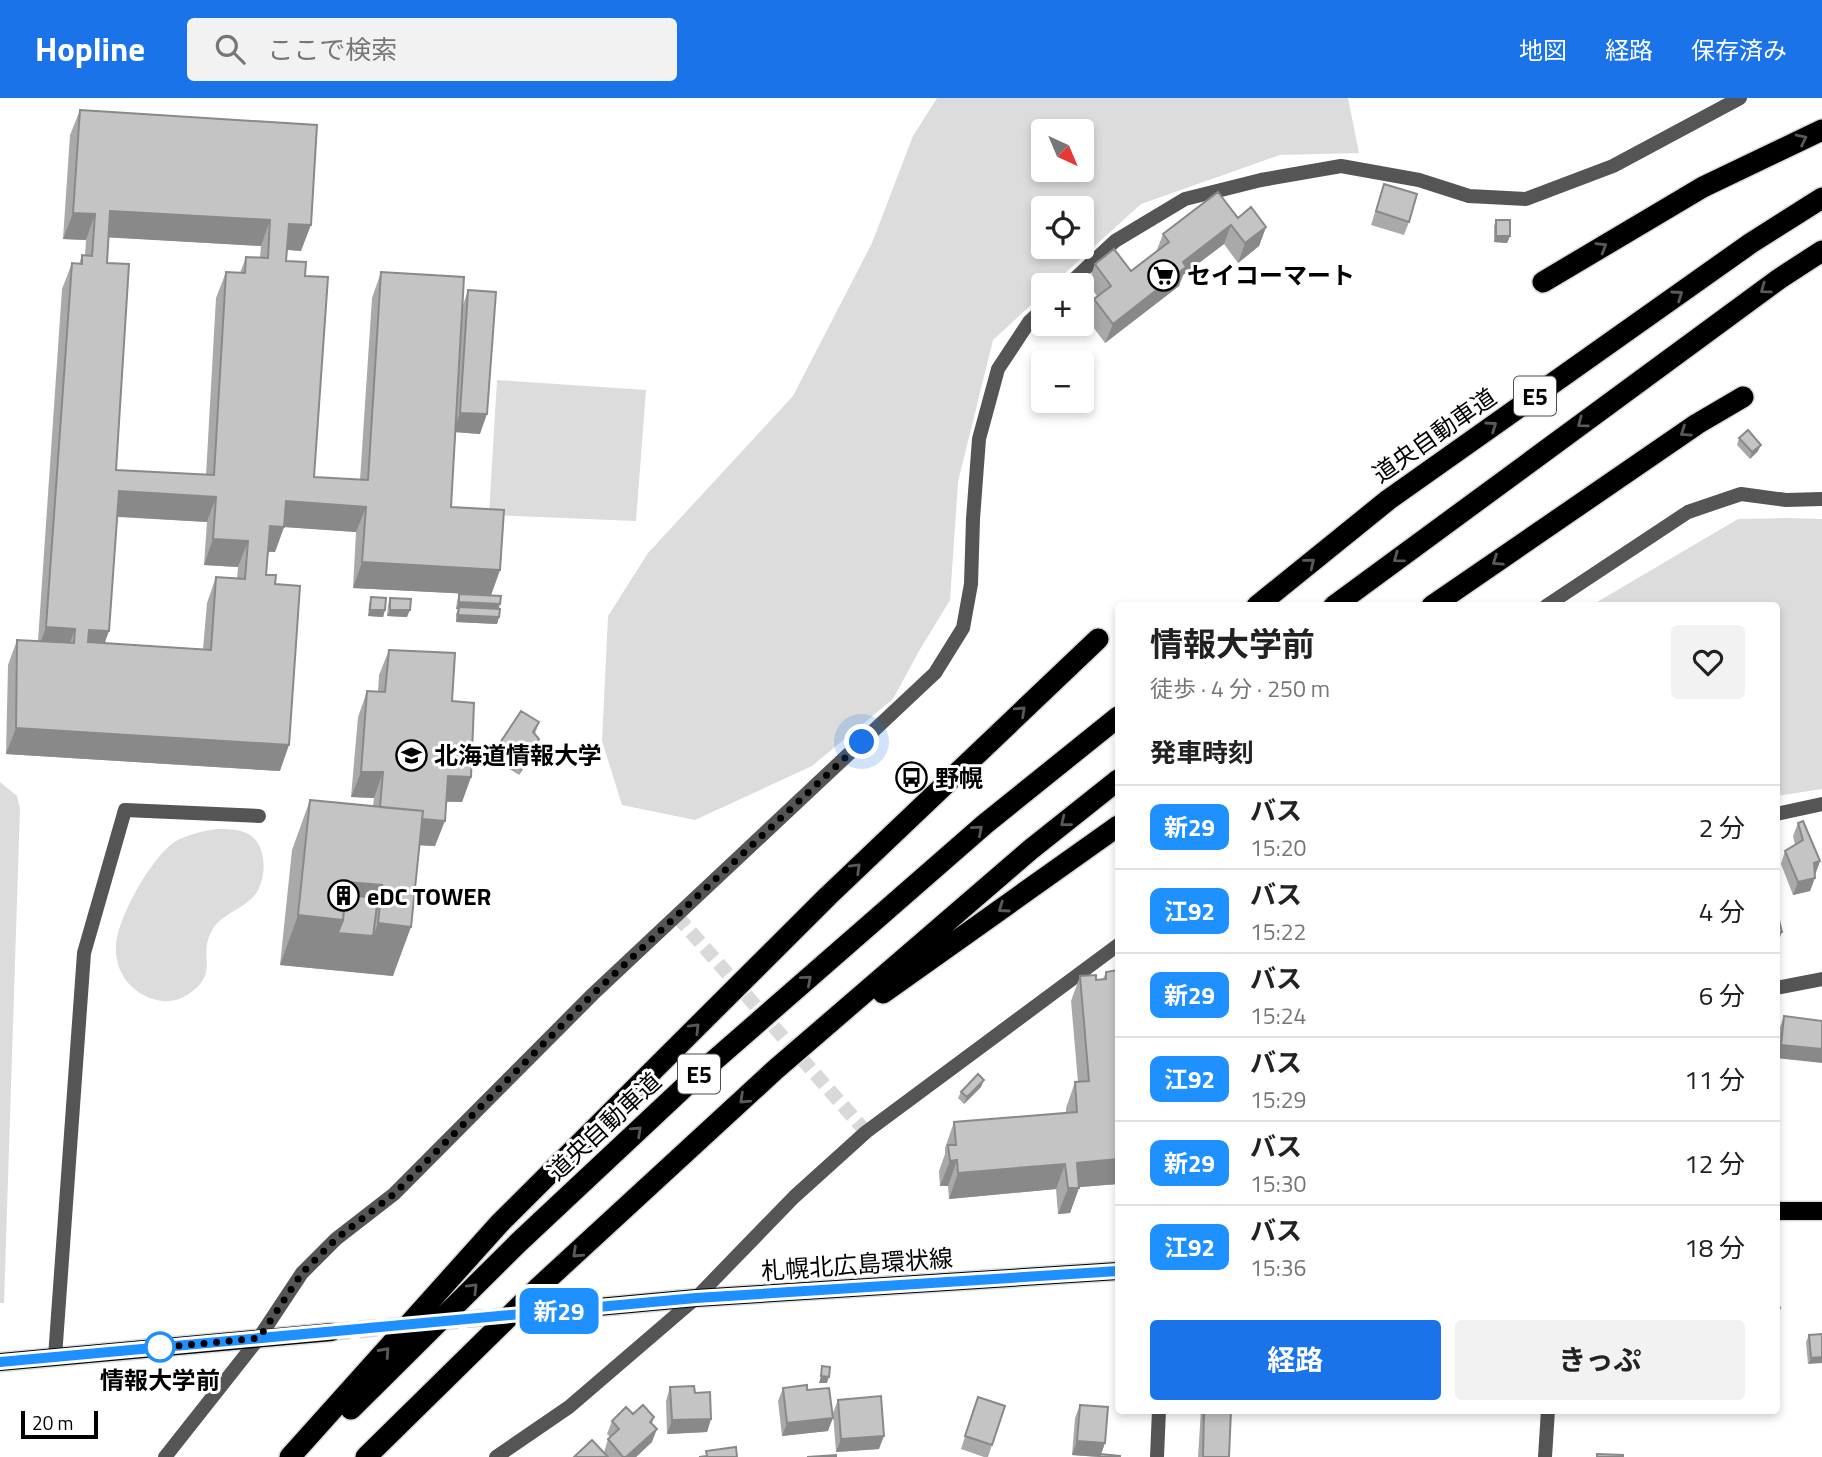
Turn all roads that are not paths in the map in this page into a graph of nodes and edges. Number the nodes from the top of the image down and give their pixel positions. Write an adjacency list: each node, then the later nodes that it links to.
1 (1740, 98): 5 (street)
2 (1822, 130): 6 (highway, one-way to 2)
3 (1822, 198): 10 (highway, 道央自動車道 / E5, one-way to 3)
4 (1822, 251): 11 (highway, E5, one-way to 11)
5 (1081, 273)
6 (1543, 282)
7 (1031, 320): 31 (street)
8 (1743, 397): 12 (highway, one-way to 12)
9 (1822, 499): 13 (street)
10 (1262, 602)
11 (1339, 602)
12 (1438, 602)
13 (1552, 602)
14 (1098, 639): 37 (highway, one-way to 14)
15 (1115, 719): 38 (highway, 道央自動車道 / E5, one-way to 15)
16 (1115, 782): 24 (highway, E5, one-way to 24)
17 (1822, 804): 18 (street)
18 (1780, 813)
19 (259, 816): 32 (street)
20 (1115, 828): 24 (highway, one-way to 24)
21 (1115, 947): 28 (street)
22 (1822, 979): 23 (street)
23 (1780, 987)
24 (776, 1069): 39 (highway, E5, one-way to 39)
25 (1780, 1211): 26 (main road)
26 (1822, 1211)
27 (1115, 1271): 28 (main road, 札幌北広島環状線)
28 (696, 1298): 29 (main road, 札幌北広島環状線); 40 (street)
29 (598, 1307)
30 (332, 1332): 31 (main road)
31 (259, 1338): 32 (main road); 36 (street)
32 (55, 1357): 33 (main road)
33 (0, 1362)
34 (1159, 1414): 41 (street)
35 (1548, 1414): 42 (street)
36 (165, 1457)
37 (290, 1457)
38 (303, 1457)
39 (366, 1457)
40 (496, 1457)
41 (1157, 1457)
42 (1545, 1457)

